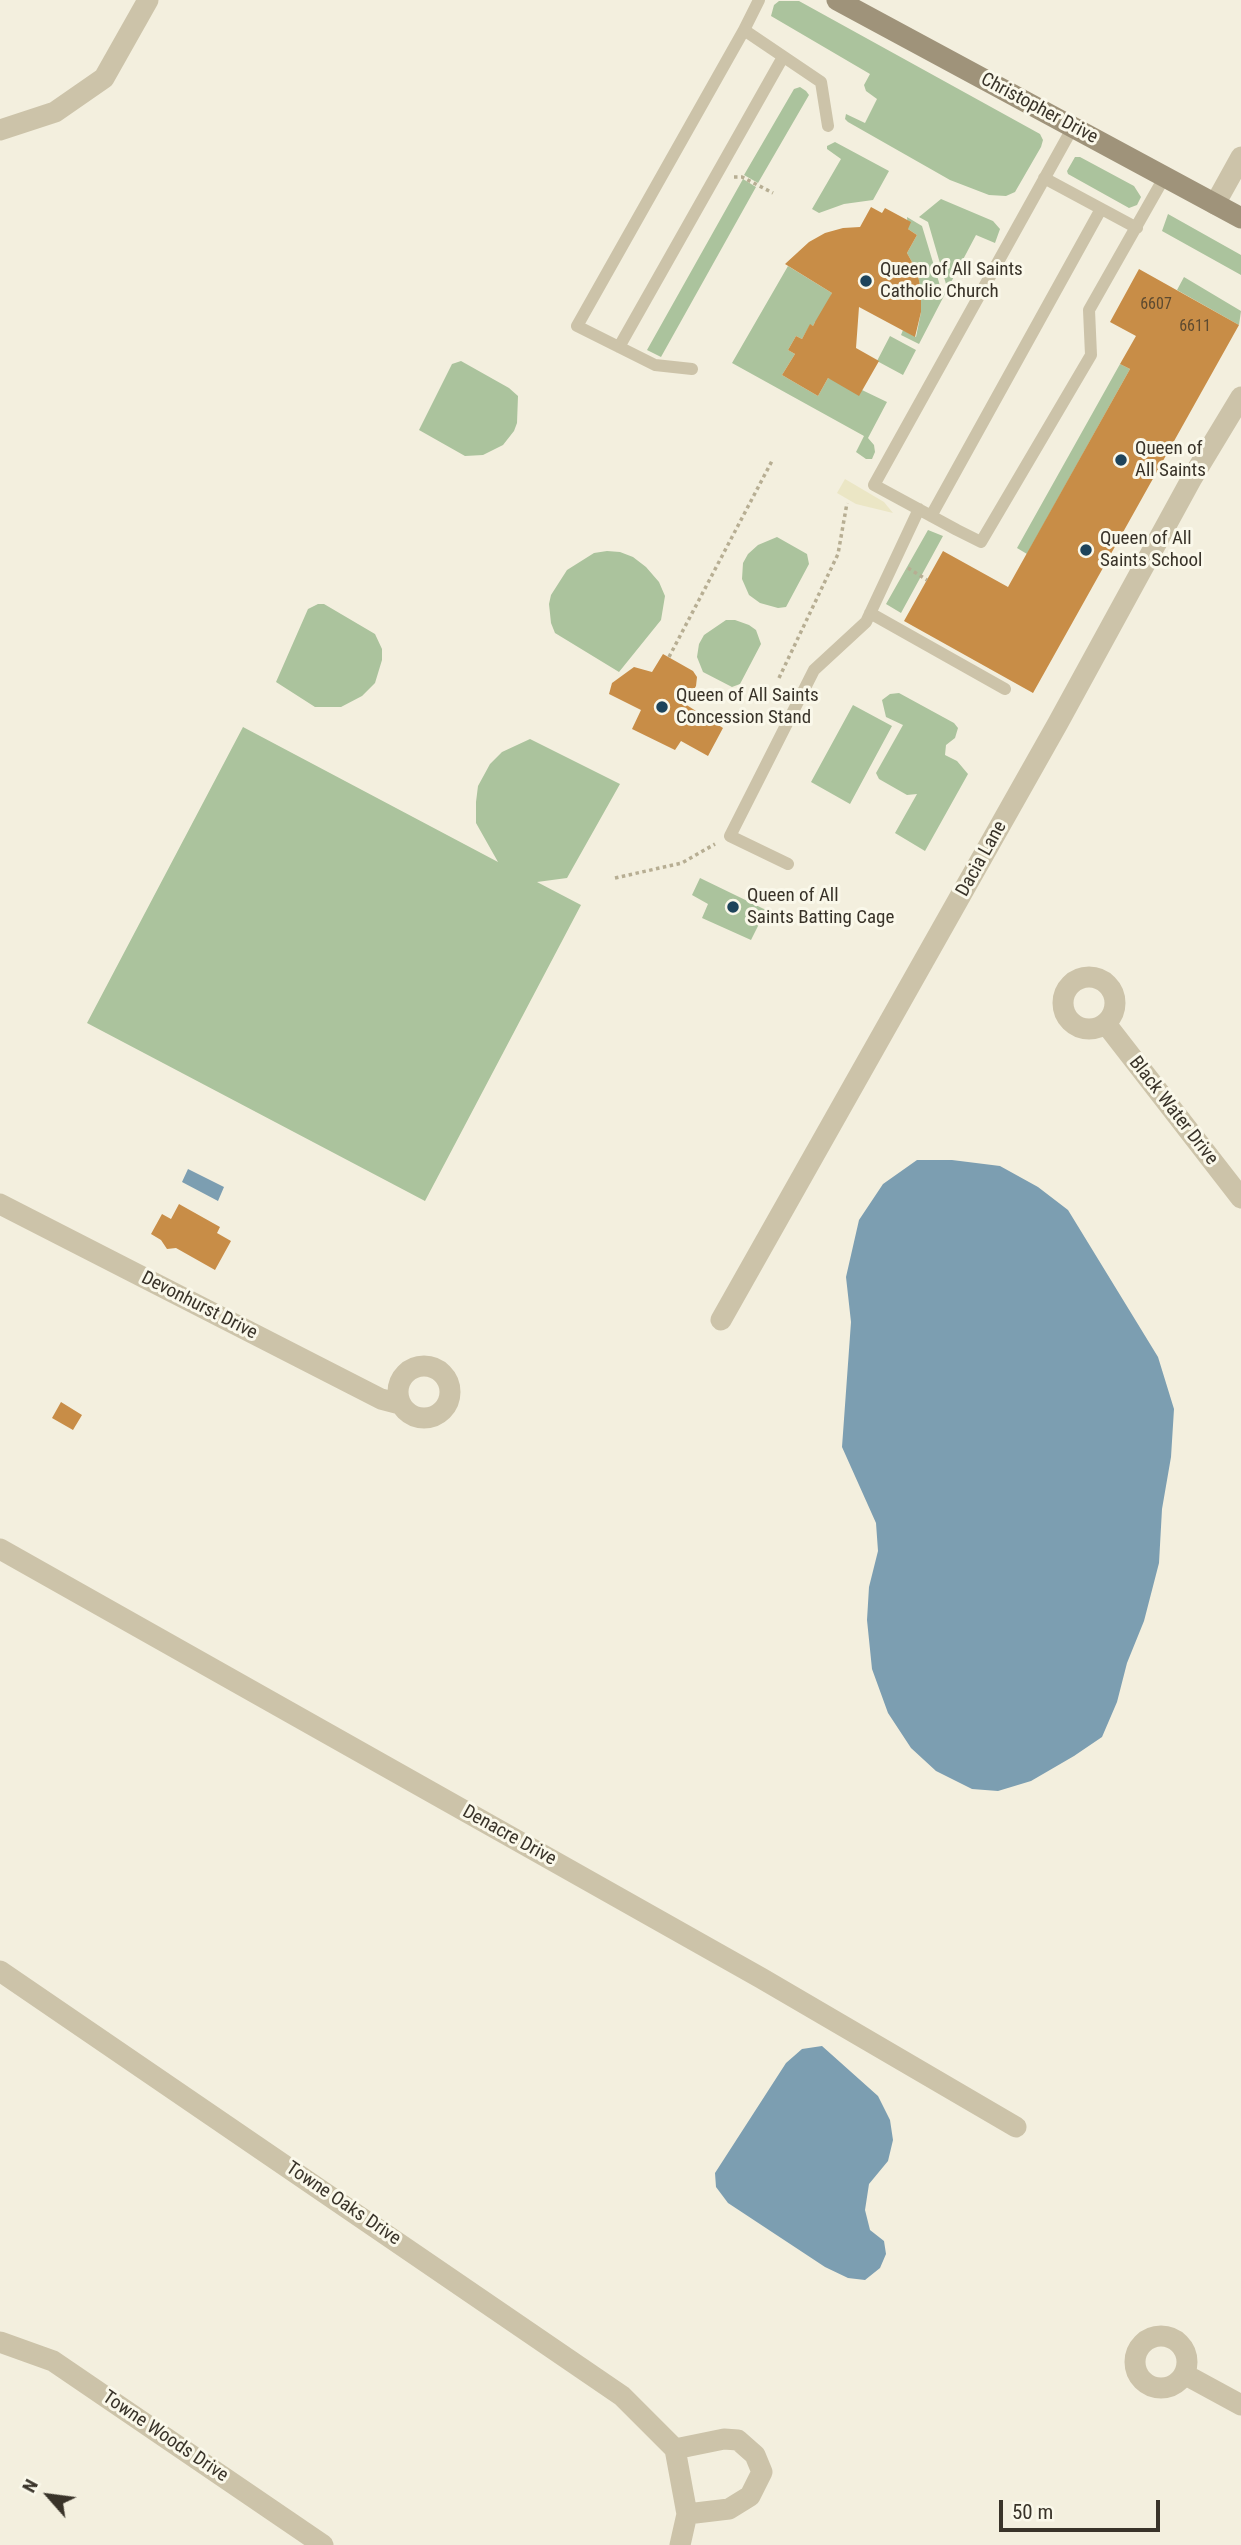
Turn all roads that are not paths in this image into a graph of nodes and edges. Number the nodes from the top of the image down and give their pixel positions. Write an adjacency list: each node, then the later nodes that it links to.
1 (148, 0): 8 (street)
2 (759, 0): 4 (lane)
3 (837, 0): 7 (street, Christopher Drive)
4 (744, 30): 5 (lane); 16 (lane)
5 (783, 57): 6 (lane); 16 (lane)
6 (828, 126)
7 (1073, 127): 10 (street, Christopher Drive); 11 (lane)
8 (0, 130)
9 (1241, 158): 12 (street)
10 (1164, 176): 12 (street, Christopher Drive); 15 (lane)
11 (1044, 178): 13 (lane); 19 (lane)
12 (1215, 204): 14 (street, Christopher Drive)
13 (1101, 209): 15 (lane); 19 (lane)
14 (1241, 218)
15 (1137, 228): 19 (lane)
16 (619, 347): 17 (lane)
17 (692, 369)
18 (1241, 397): 26 (street, Dacia Lane)
19 (925, 512): 20 (lane)
20 (870, 613): 21 (lane); 22 (lane)
21 (1005, 689)
22 (788, 864)
23 (1106, 1024): 24 (street, Black Water Drive)
24 (1241, 1198)
25 (0, 1204): 27 (street, Devonhurst Drive)
26 (722, 1320)
27 (400, 1404)
28 (0, 1549): 30 (street, Denacre Drive)
29 (0, 1971): 34 (street, Towne Oaks Drive)
30 (1016, 2127)
31 (0, 2342): 36 (street, Towne Woods Drive)
32 (1184, 2374): 33 (street)
33 (1241, 2405)
34 (675, 2449): 35 (street); 35 (street)
35 (687, 2514): 37 (street)
36 (312, 2542)
37 (680, 2545)

